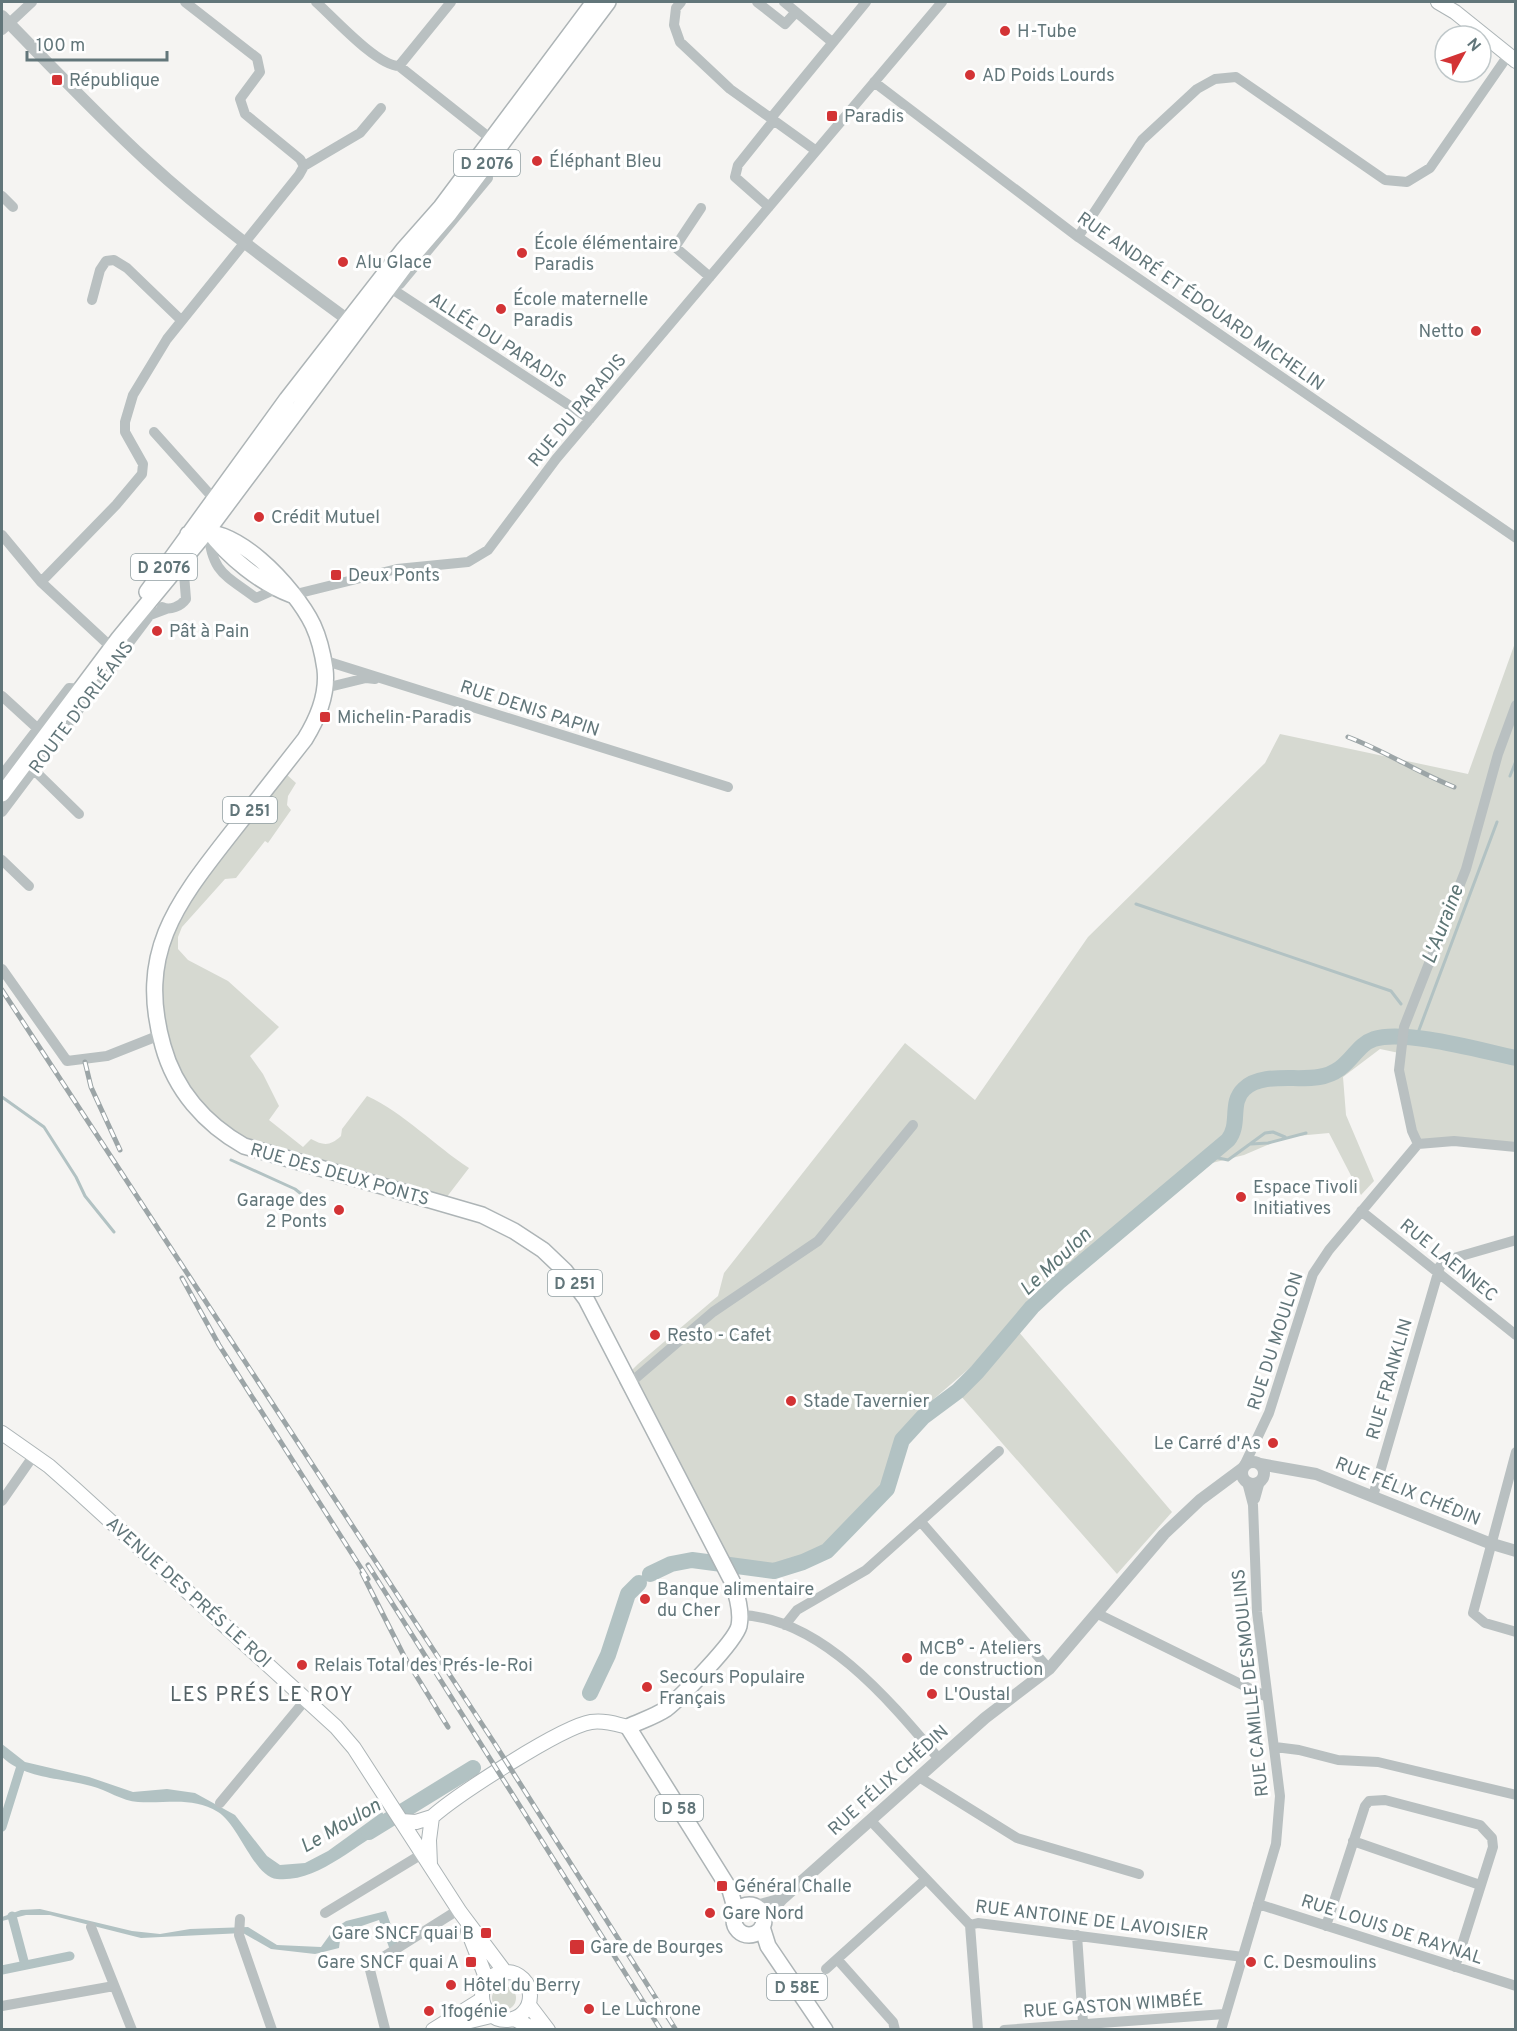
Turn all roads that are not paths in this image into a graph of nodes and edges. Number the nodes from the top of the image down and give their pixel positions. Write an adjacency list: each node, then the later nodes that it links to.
1 (32, 2): 14 (street)
2 (185, 2): 23 (street)
3 (316, 2): 17 (street)
4 (451, 2): 17 (street)
5 (594, 2): 21 (main road, ROUTE D'ORLÉANS / D 2076)
6 (608, 2): 31 (main road, ROUTE D'ORLÉANS / D 2076)
7 (681, 2): 20 (street)
8 (758, 2): 13 (street)
9 (784, 2): 13 (street)
10 (866, 2): 15 (street)
11 (942, 2): 18 (street, RUE DU PARADIS)
12 (1438, 2): 16 (main road)
13 (796, 12): 15 (street)
14 (4, 23): 29 (street)
15 (832, 42): 20 (street)
16 (1512, 58): 28 (street)
17 (399, 66): 21 (street)
18 (874, 82): 22 (street, RUE DU PARADIS); 28 (street, RUE ANDRÉ ET ÉDOUARD MICHELIN)
19 (381, 108): 23 (street)
20 (773, 119): 22 (street); 26 (street)
21 (491, 139): 34 (main road, ROUTE D'ORLÉANS / D 2076)
22 (815, 150): 26 (street, RUE DU PARADIS)
23 (304, 165): 29 (street)
24 (2, 195): 25 (street)
25 (13, 207)
26 (769, 207): 30 (street, RUE DU PARADIS)
27 (701, 208): 30 (street)
28 (1078, 237): 42 (street, RUE ANDRÉ ET ÉDOUARD MICHELIN)
29 (243, 244): 33 (street); 34 (street)
30 (710, 277): 36 (street, RUE DU PARADIS)
31 (392, 289): 34 (main road, ROUTE D'ORLÉANS / D 2076); 36 (street, ALLÉE DU PARADIS)
32 (92, 300): 33 (street)
33 (181, 320): 44 (street)
34 (355, 321): 35 (main road, ROUTE D'ORLÉANS / D 2076); 39 (main road, ROUTE D'ORLÉANS / D 2076)
35 (286, 399): 38 (main road, ROUTE D'ORLÉANS / D 2076); 39 (main road, ROUTE D'ORLÉANS / D 2076)
36 (590, 419): 45 (street, RUE DU PARADIS)
37 (154, 432): 38 (street)
38 (213, 499): 40 (main road, ROUTE D'ORLÉANS / D 2076)
39 (208, 530): 40 (main road, D 2076); 43 (main road, ROUTE D'ORLÉANS / D 2076); 45 (main road); 45 (main road, RUE DES DEUX PONTS / D 251)
40 (188, 534): 48 (main road, ROUTE D'ORLÉANS / D 2076)
41 (2, 535): 44 (street)
42 (1515, 538)
43 (183, 562): 46 (main road, ROUTE D'ORLÉANS / D 2076); 47 (street, ROUTE D'ORLÉANS)
44 (40, 582): 48 (street)
45 (292, 595): 49 (main road, RUE DES DEUX PONTS / D 251)
46 (150, 602): 47 (street); 48 (main road, ROUTE D'ORLÉANS / D 2076)
47 (166, 609): 56 (street, ROUTE D'ORLÉANS)
48 (115, 642): 52 (main road, ROUTE D'ORLÉANS / D 2076)
49 (322, 655): 50 (street, RUE DENIS PAPIN); 51 (main road, RUE DES DEUX PONTS / D 251)
50 (393, 681): 51 (street); 58 (street, RUE DENIS PAPIN)
51 (325, 688): 65 (main road, RUE DES DEUX PONTS / D 251)
52 (83, 689): 55 (street, ROUTE D'ORLÉANS); 59 (main road, ROUTE D'ORLÉANS / D 2076)
53 (2, 696): 55 (street)
54 (1515, 705): 67 (street)
55 (37, 728): 57 (street, ROUTE D'ORLÉANS)
56 (34, 770): 60 (street, ROUTE D'ORLÉANS); 61 (street)
57 (2, 775)
58 (728, 787)
59 (2, 794)
60 (2, 812)
61 (78, 814)
62 (2, 860): 63 (street)
63 (29, 886)
64 (2, 969): 65 (street)
65 (159, 1035): 73 (main road, RUE DES DEUX PONTS / D 251)
66 (913, 1125): 73 (street)
67 (1418, 1144): 68 (street); 69 (street, RUE DU MOULON)
68 (1515, 1147)
69 (1361, 1211): 71 (street, RUE LAENNEC); 75 (street, RUE DU MOULON)
70 (1515, 1239): 71 (street)
71 (1437, 1272): 72 (street, RUE LAENNEC); 83 (street, RUE FRANKLIN)
72 (1515, 1335)
73 (630, 1383): 90 (main road, RUE DES DEUX PONTS / D 251)
74 (2, 1433): 78 (main road, AVENUE DES PRÉS LE ROI)
75 (1258, 1439): 79 (street, RUE DU MOULON); 80 (street, RUE DU MOULON)
76 (999, 1451): 86 (street)
77 (1515, 1452): 87 (street)
78 (34, 1455): 84 (street); 95 (main road, AVENUE DES PRÉS LE ROI)
79 (1244, 1467): 80 (street); 81 (street); 82 (street, RUE FÉLIX CHÉDIN)
80 (1260, 1471): 81 (street, RUE FÉLIX CHÉDIN); 83 (street, RUE FÉLIX CHÉDIN); 85 (street, RUE CAMILLE DESMOULINS)
81 (1246, 1481): 82 (street, RUE FÉLIX CHÉDIN); 85 (street, RUE CAMILLE DESMOULINS)
82 (1220, 1485): 89 (street, RUE FÉLIX CHÉDIN)
83 (1373, 1496): 87 (street, RUE FÉLIX CHÉDIN)
84 (2, 1501)
85 (1253, 1504): 94 (street, RUE CAMILLE DESMOULINS)
86 (921, 1522): 91 (street); 93 (street)
87 (1490, 1543): 88 (street, RUE FÉLIX CHÉDIN); 92 (street)
88 (1515, 1551)
89 (1098, 1614): 93 (street, RUE FÉLIX CHÉDIN); 94 (street)
90 (740, 1615): 91 (street); 96 (main road)
91 (785, 1625): 98 (street)
92 (1515, 1632)
93 (1049, 1669): 98 (street, RUE FÉLIX CHÉDIN)
94 (1267, 1697): 97 (street, RUE CAMILLE DESMOULINS)
95 (307, 1698): 101 (street); 103 (main road, AVENUE DES PRÉS LE ROI)
96 (628, 1727): 102 (main road); 114 (main road, D 58)
97 (1275, 1747): 100 (street); 111 (street, RUE CAMILLE DESMOULINS)
98 (939, 1759): 99 (street, RUE FÉLIX CHÉDIN)
99 (919, 1777): 104 (street, RUE FÉLIX CHÉDIN); 108 (street)
100 (1515, 1794)
101 (220, 1803)
102 (428, 1819): 103 (main road); 106 (main road); 107 (main road)
103 (401, 1821): 106 (main road, AVENUE DES PRÉS LE ROI)
104 (871, 1821): 109 (street, RUE ANTOINE DE LAVOISIER); 114 (street, RUE FÉLIX CHÉDIN)
105 (1353, 1841): 110 (street); 110 (street); 117 (street)
106 (419, 1850): 107 (main road, AVENUE DES PRÉS LE ROI); 113 (street)
107 (430, 1867): 112 (main road, AVENUE DES PRÉS LE ROI)
108 (1138, 1874)
109 (926, 1879): 115 (street, RUE ANTOINE DE LAVOISIER); 122 (street)
110 (1480, 1885): 123 (street)
111 (1258, 1904): 117 (street, RUE LOUIS DE RAYNAL); 121 (street, RUE CAMILLE DESMOULINS)
112 (459, 1911): 119 (main road, AVENUE DES PRÉS LE ROI); 136 (street)
113 (325, 1913)
114 (753, 1917): 143 (main road, D 58E)
115 (970, 1925): 120 (street, RUE ANTOINE DE LAVOISIER); 145 (street)
116 (240, 1926): 138 (street)
117 (1326, 1926): 123 (street, RUE LOUIS DE RAYNAL)
118 (91, 1927): 127 (street)
119 (470, 1930): 125 (main road, AVENUE DES PRÉS LE ROI); 126 (main road, AVENUE DES PRÉS LE ROI)
120 (1077, 1935): 121 (street, RUE ANTOINE DE LAVOISIER); 135 (street)
121 (1243, 1957): 132 (street, RUE CAMILLE DESMOULINS)
122 (837, 1959): 124 (street); 144 (street)
123 (1455, 1966): 128 (street, RUE LOUIS DE RAYNAL)
124 (826, 1969)
125 (505, 1972): 126 (main road); 130 (main road)
126 (486, 1978): 129 (main road)
127 (114, 1986): 131 (street); 137 (street)
128 (1515, 1986)
129 (481, 2000): 133 (main road); 139 (main road)
130 (529, 2005): 134 (main road); 142 (main road)
131 (2, 2006)
132 (1225, 2014): 135 (street, RUE GASTON WIMBÉE); 147 (street, RUE CAMILLE DESMOULINS)
133 (491, 2016): 134 (main road); 140 (main road)
134 (514, 2019): 141 (main road)
135 (1083, 2023): 146 (street, RUE GASTON WIMBÉE)
136 (385, 2029)
137 (132, 2030)
138 (272, 2030)
139 (433, 2030)
140 (451, 2030)
141 (537, 2030)
142 (548, 2030)
143 (825, 2030)
144 (895, 2030)
145 (978, 2030)
146 (1004, 2030)
147 (1221, 2030)

